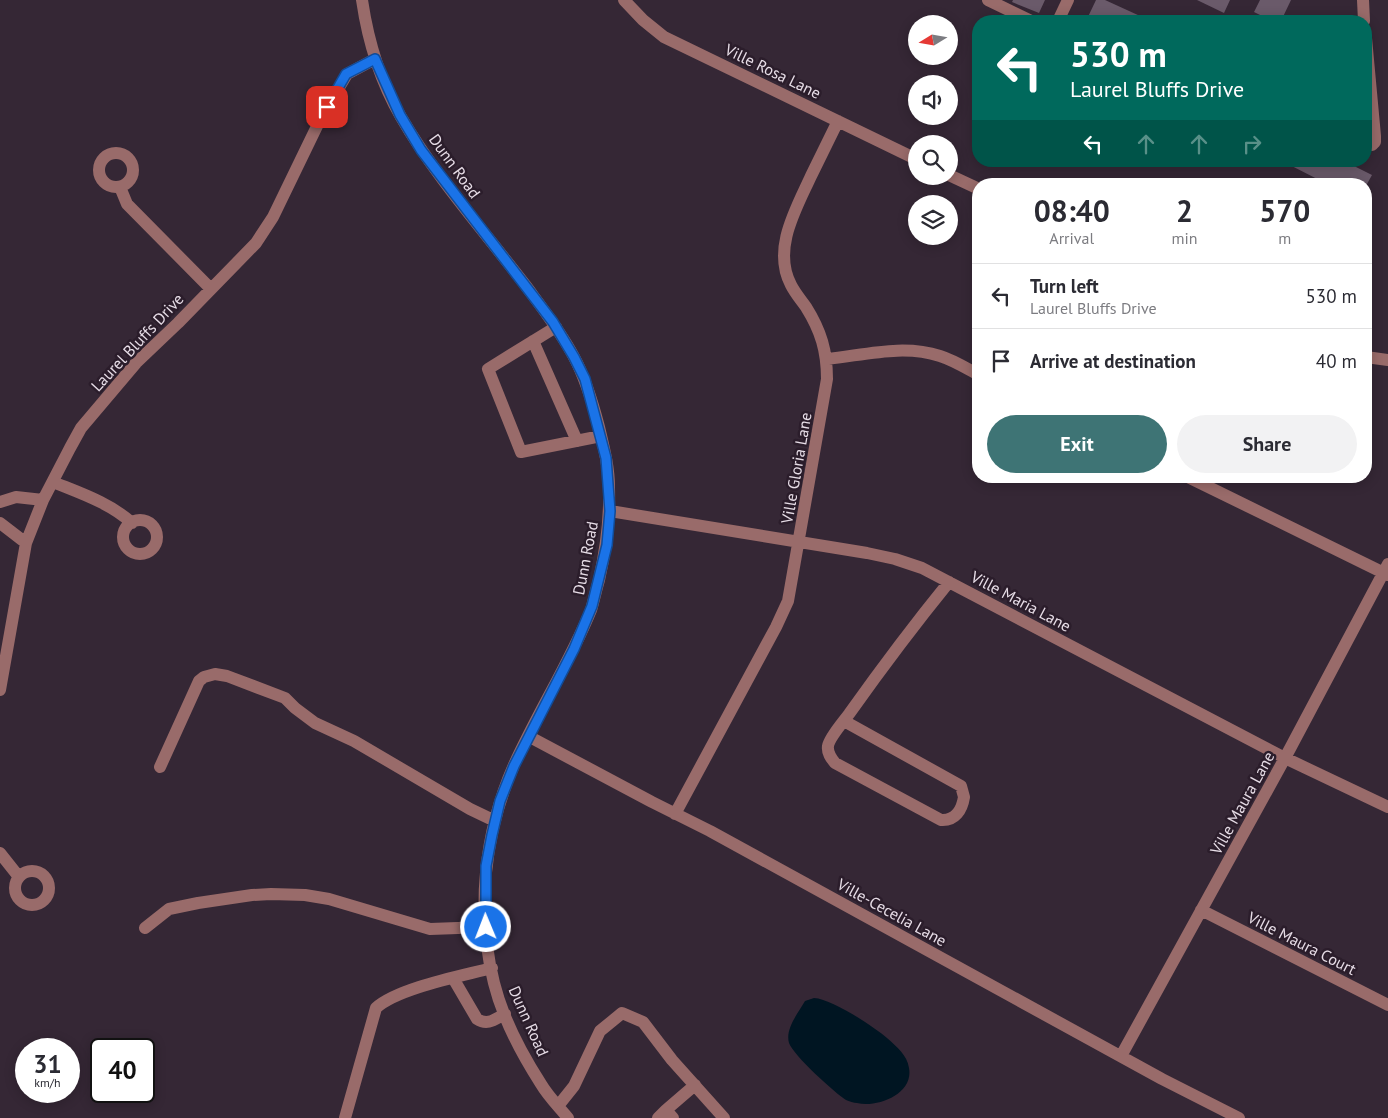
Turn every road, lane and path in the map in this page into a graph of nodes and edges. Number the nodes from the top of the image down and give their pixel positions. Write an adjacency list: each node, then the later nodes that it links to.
1 (362, 0): 9 (street, Dunn Road)
2 (624, 0): 11 (street, Ville Rosa Lane)
3 (1068, 0): 7 (street)
4 (1363, 0): 8 (street)
5 (993, 1): 6 (street)
6 (1020, 15)
7 (1061, 15)
8 (1364, 15)
9 (375, 59): 17 (street, Laurel Bluffs Drive); 18 (street, Dunn Road)
10 (1372, 120): 12 (street)
11 (838, 121): 13 (street, Ville Rosa Lane); 21 (street, Ville Gloria Lane)
12 (1372, 144)
13 (908, 155)
14 (958, 179): 15 (street)
15 (972, 186)
16 (120, 187): 17 (street)
17 (210, 289): 26 (street, Laurel Bluffs Drive)
18 (556, 327): 19 (street); 24 (street, Dunn Road)
19 (533, 341): 25 (street); 25 (street)
20 (1372, 358): 22 (street)
21 (827, 359): 23 (street); 34 (street, Ville Gloria Lane)
22 (1388, 360)
23 (972, 372)
24 (601, 436): 25 (street); 30 (street, Dunn Road)
25 (577, 441)
26 (53, 482): 28 (street, Laurel Bluffs Drive); 31 (street)
27 (1201, 483): 35 (street)
28 (43, 500): 29 (street); 33 (street, Laurel Bluffs Drive)
29 (0, 502)
30 (610, 511): 34 (street, Ville Maria Lane); 39 (street, Dunn Road)
31 (132, 523)
32 (0, 524): 33 (street)
33 (26, 543): 37 (street, Laurel Bluffs Drive)
34 (799, 543): 36 (street, Ville Maria Lane); 43 (street, Ville Gloria Lane)
35 (1386, 570): 40 (street, Ville Maura Lane)
36 (949, 582): 38 (street); 40 (street, Ville Maria Lane)
37 (0, 690)
38 (844, 721): 38 (street)
39 (528, 736): 43 (street, Ville-Cecelia Lane); 44 (street, Dunn Road)
40 (1285, 758): 42 (street, Ville Maria Lane); 47 (street, Ville Maura Lane)
41 (160, 766): 44 (street)
42 (1388, 807)
43 (675, 814): 54 (street, Ville-Cecelia Lane)
44 (495, 821): 48 (street, Dunn Road)
45 (0, 853): 46 (street)
46 (19, 877)
47 (1201, 910): 52 (street, Ville Maura Court); 54 (street, Ville Maura Lane)
48 (486, 927): 49 (street); 50 (street, Dunn Road)
49 (145, 928)
50 (492, 968): 51 (street); 53 (street, Dunn Road)
51 (453, 978): 53 (street); 58 (street)
52 (1388, 1005)
53 (505, 1014): 56 (street, Dunn Road)
54 (1121, 1056): 61 (street, Ville-Cecelia Lane)
55 (695, 1085): 56 (street); 57 (street); 60 (street)
56 (558, 1106): 59 (street, Dunn Road)
57 (666, 1115)
58 (345, 1118)
59 (568, 1118)
60 (724, 1118)
61 (1239, 1118)

